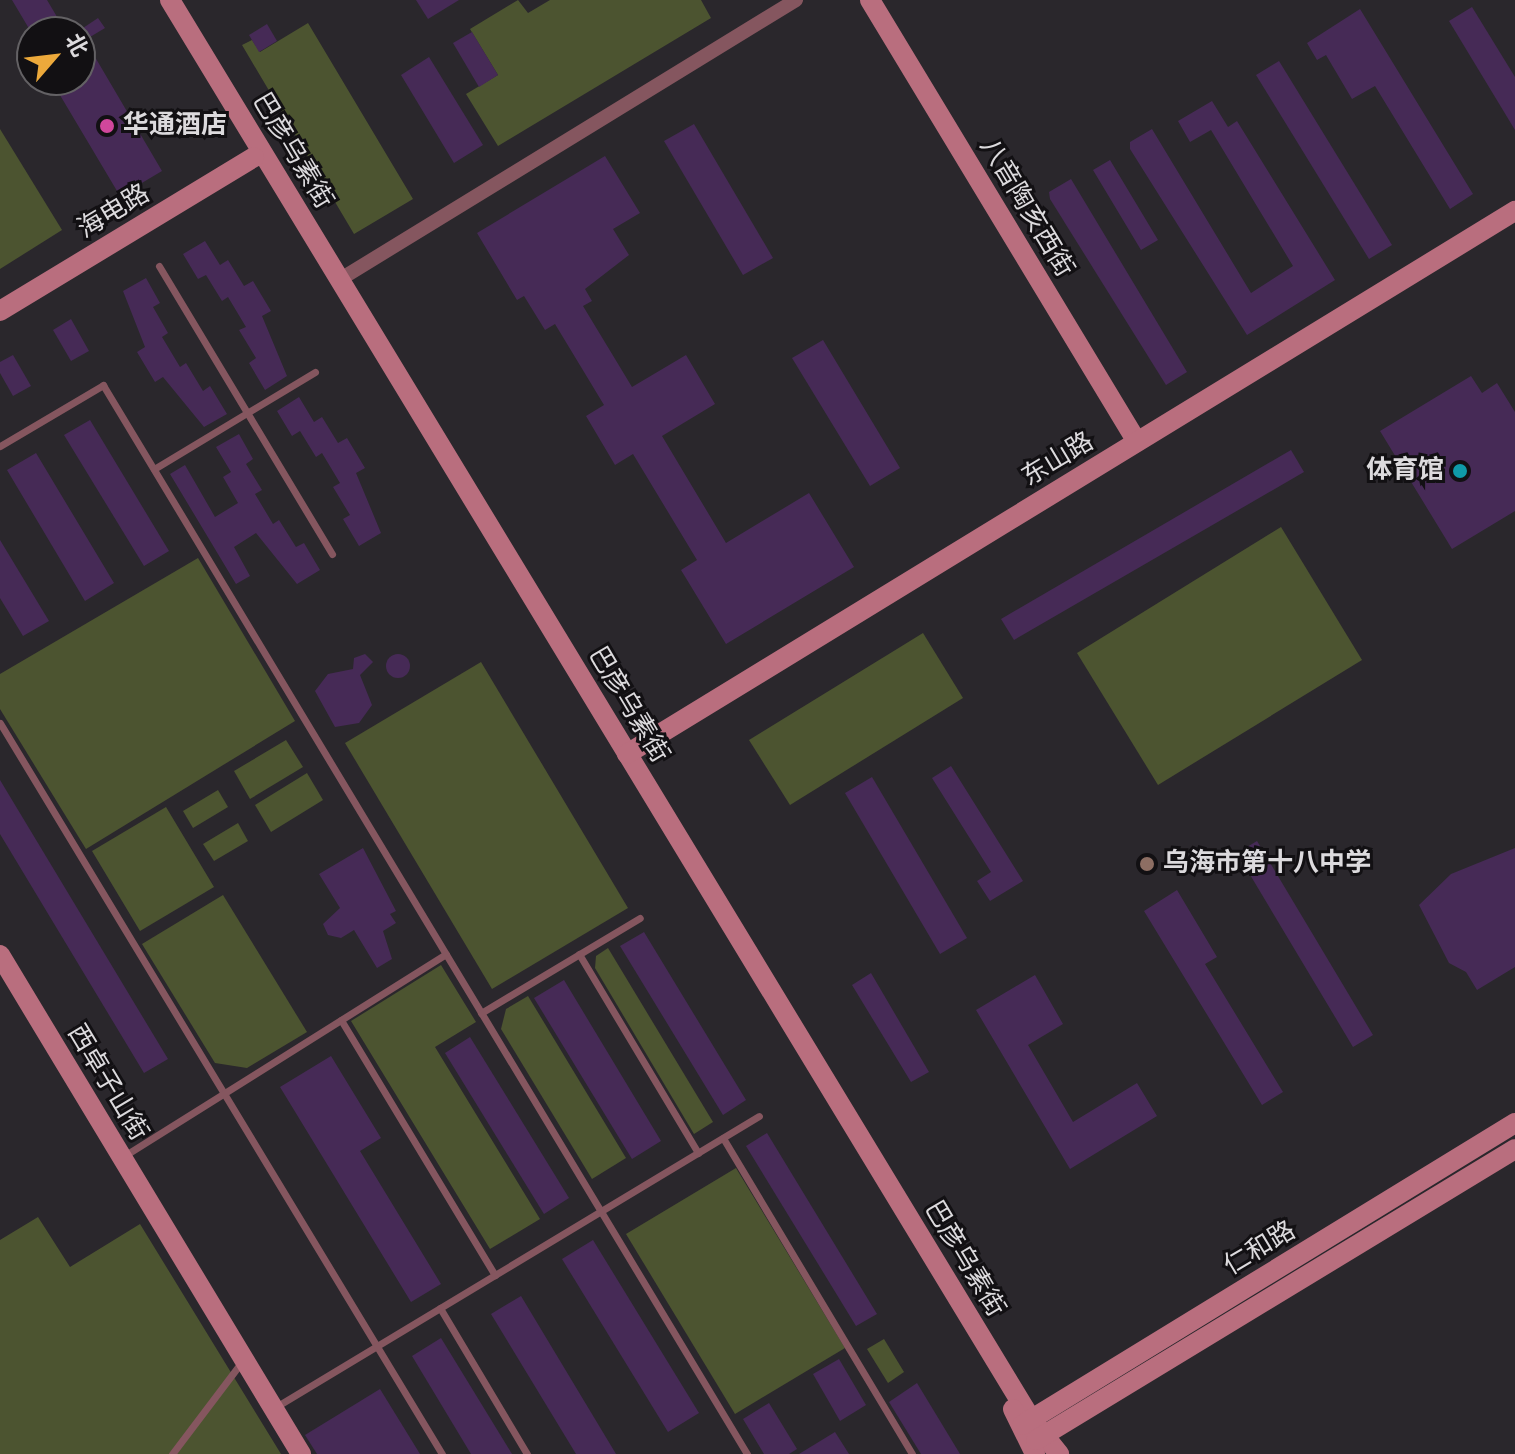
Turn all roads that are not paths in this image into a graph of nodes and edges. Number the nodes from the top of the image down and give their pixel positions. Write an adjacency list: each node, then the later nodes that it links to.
1 (159, 0): 5 (street, 巴彦乌素街)
2 (170, 0): 8 (street, 巴彦乌素街)
3 (796, 0): 8 (street)
4 (870, 0): 12 (street, 八音陶亥西街)
5 (254, 157): 9 (street, 海电路); 37 (street, 巴彦乌素街)
6 (1515, 211): 12 (street, 东山路)
7 (159, 266): 11 (lane)
8 (339, 280): 17 (street, 巴彦乌素街)
9 (0, 311)
10 (315, 372): 11 (lane)
11 (246, 410): 14 (lane); 15 (lane)
12 (1137, 442): 17 (street, 东山路)
13 (0, 446): 14 (lane)
14 (154, 469): 19 (lane)
15 (332, 554)
16 (0, 723): 24 (lane)
17 (627, 754): 37 (street, 巴彦乌素街)
18 (640, 918): 20 (lane)
19 (446, 954): 22 (lane); 23 (lane)
20 (579, 954): 22 (lane); 29 (lane)
21 (0, 955): 30 (street, 西卓子山街)
22 (481, 1013): 31 (lane)
23 (341, 1020): 24 (lane); 32 (lane)
24 (224, 1093): 30 (lane); 34 (lane)
25 (759, 1116): 27 (lane)
26 (1515, 1123): 37 (street, 仁和路)
27 (723, 1138): 29 (lane); 43 (lane)
28 (1515, 1149): 37 (street, 仁和路)
29 (698, 1153): 31 (lane)
30 (122, 1157): 35 (street, 西卓子山街)
31 (601, 1211): 32 (lane); 42 (lane)
32 (495, 1275): 33 (lane)
33 (440, 1308): 34 (lane); 41 (lane)
34 (377, 1346): 36 (lane); 40 (lane)
35 (244, 1358): 36 (street, 西卓子山街); 38 (lane)
36 (274, 1408): 39 (street, 西卓子山街)
37 (1033, 1435): 44 (street)
38 (172, 1454)
39 (301, 1454)
40 (442, 1454)
41 (527, 1454)
42 (747, 1454)
43 (912, 1454)
44 (1059, 1454)

